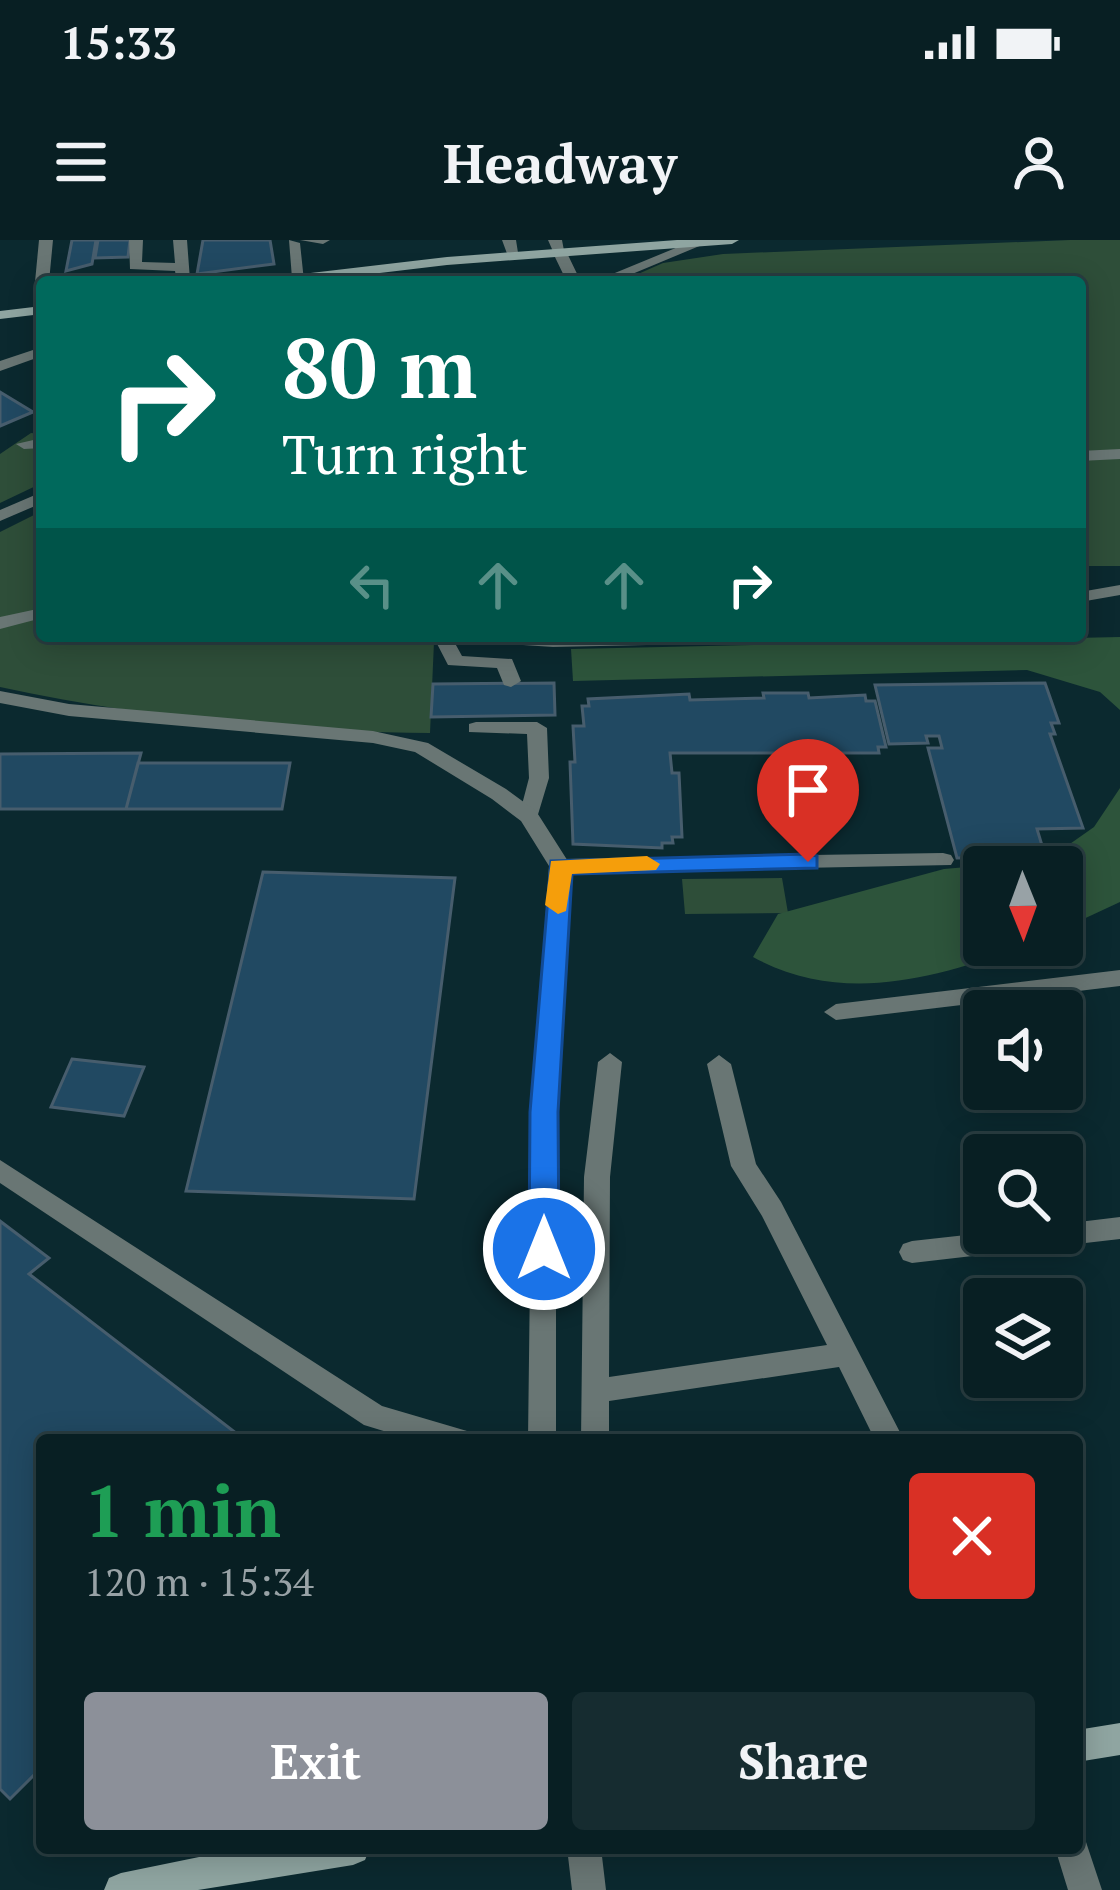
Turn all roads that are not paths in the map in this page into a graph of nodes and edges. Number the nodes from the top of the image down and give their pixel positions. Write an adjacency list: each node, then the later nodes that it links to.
1 (46, 240): 12 (street)
2 (136, 240): 11 (street)
3 (180, 240): 11 (street)
4 (323, 240): 6 (street)
5 (732, 240): 7 (main road)
6 (299, 241): 13 (street)
7 (702, 242): 10 (main road); 17 (street)
8 (557, 246): 9 (main road); 10 (main road); 15 (street)
9 (512, 248): 14 (main road)
10 (607, 249): 16 (street)
11 (182, 274)
12 (43, 276)
13 (299, 276)
14 (313, 276)
15 (572, 276)
16 (593, 276)
17 (615, 276)
18 (36, 311): 19 (main road)
19 (0, 315)
20 (36, 353): 21 (street)
21 (0, 366)
22 (1120, 454): 23 (street)
23 (1086, 455)
24 (36, 500): 25 (street)
25 (0, 516)
26 (1120, 590): 27 (street)
27 (1086, 596)
28 (36, 614): 29 (street)
29 (0, 623)
30 (445, 642): 31 (street)
31 (511, 681)
32 (0, 698): 34 (street)
33 (476, 728): 34 (street)
34 (529, 816): 36 (street)
35 (943, 860): 36 (street)
36 (560, 866): 47 (street)
37 (1120, 978): 38 (street)
38 (836, 1012)
39 (610, 1062): 45 (street)
40 (718, 1064): 44 (street)
41 (0, 1170): 46 (street)
42 (1120, 1228): 43 (street)
43 (913, 1252)
44 (846, 1354): 45 (street); 49 (street)
45 (595, 1391): 48 (street)
46 (436, 1434)
47 (542, 1434)
48 (595, 1434)
49 (887, 1434)
50 (1120, 1739): 51 (main road)
51 (1083, 1745)
52 (325, 1854): 55 (main road)
53 (585, 1854): 57 (street)
54 (1074, 1854): 58 (street)
55 (210, 1880): 56 (main road)
56 (121, 1890)
57 (589, 1890)
58 (1085, 1890)

